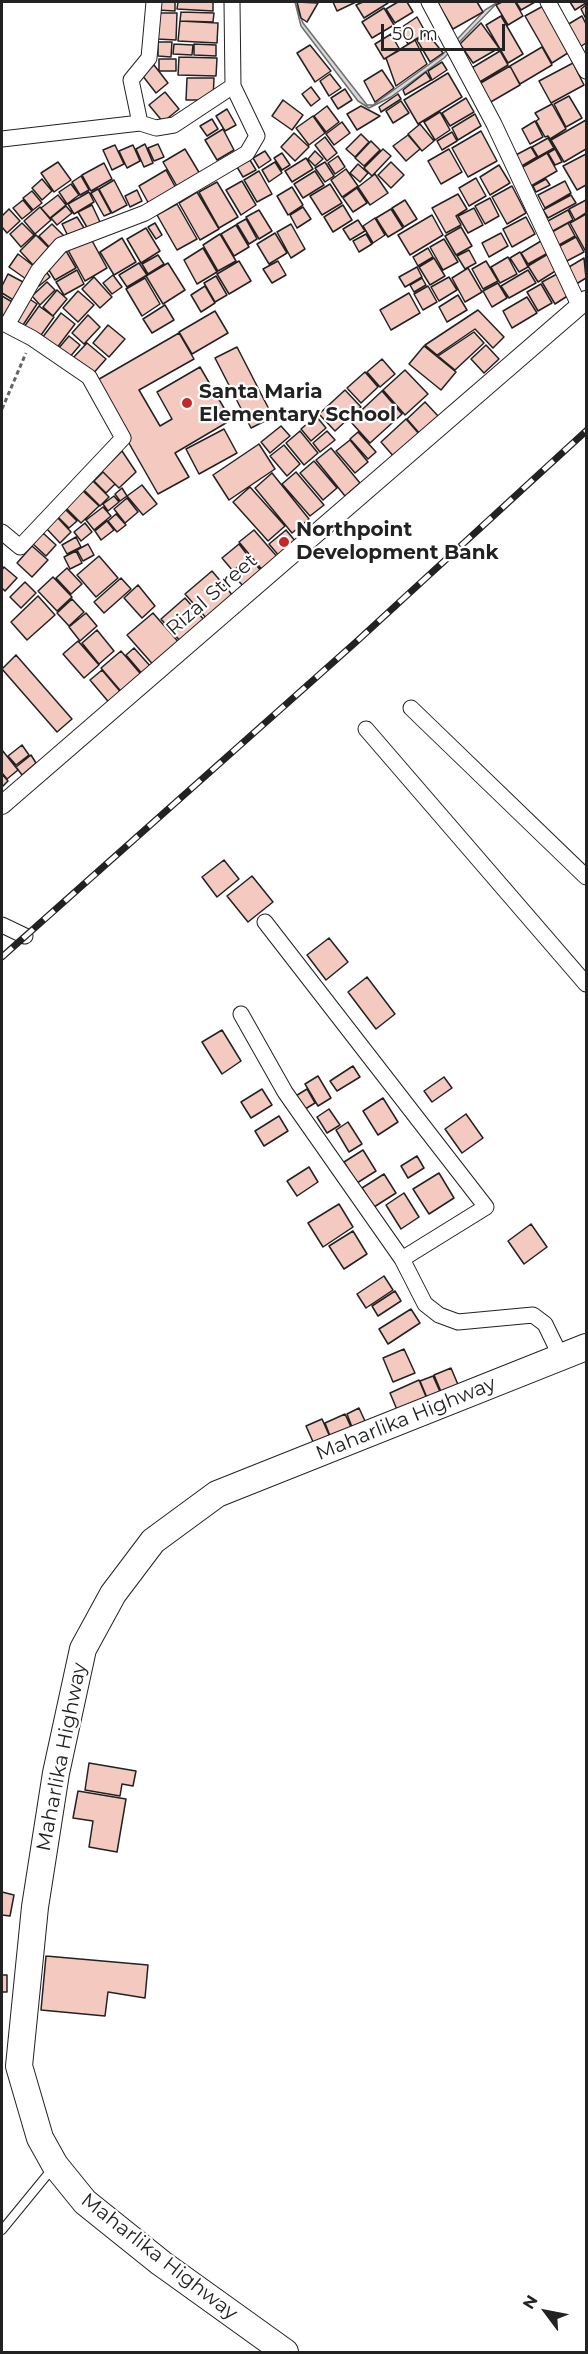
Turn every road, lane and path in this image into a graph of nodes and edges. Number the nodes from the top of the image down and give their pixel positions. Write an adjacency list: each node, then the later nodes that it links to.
1 (154, 2): 7 (street)
2 (232, 2): 6 (street)
3 (429, 2): 9 (street)
4 (548, 2): 5 (street)
5 (586, 71)
6 (233, 86): 7 (street); 10 (street)
7 (140, 123): 8 (street)
8 (2, 139)
9 (583, 302): 15 (street, Rizal Street)
10 (32, 338): 11 (path); 12 (street)
11 (2, 410)
12 (2, 532)
13 (411, 708): 16 (street)
14 (366, 729): 20 (street)
15 (3, 803)
16 (586, 877)
17 (265, 921): 22 (street)
18 (2, 925): 19 (street)
19 (25, 936)
20 (586, 984)
21 (241, 1014): 22 (street)
22 (402, 1259): 24 (street)
23 (586, 1347): 24 (highway, Maharlika Highway)
24 (561, 1357): 25 (highway, Maharlika Highway)
25 (55, 2165): 26 (lane); 27 (highway, Maharlika Highway)
26 (2, 2230)
27 (285, 2352)

